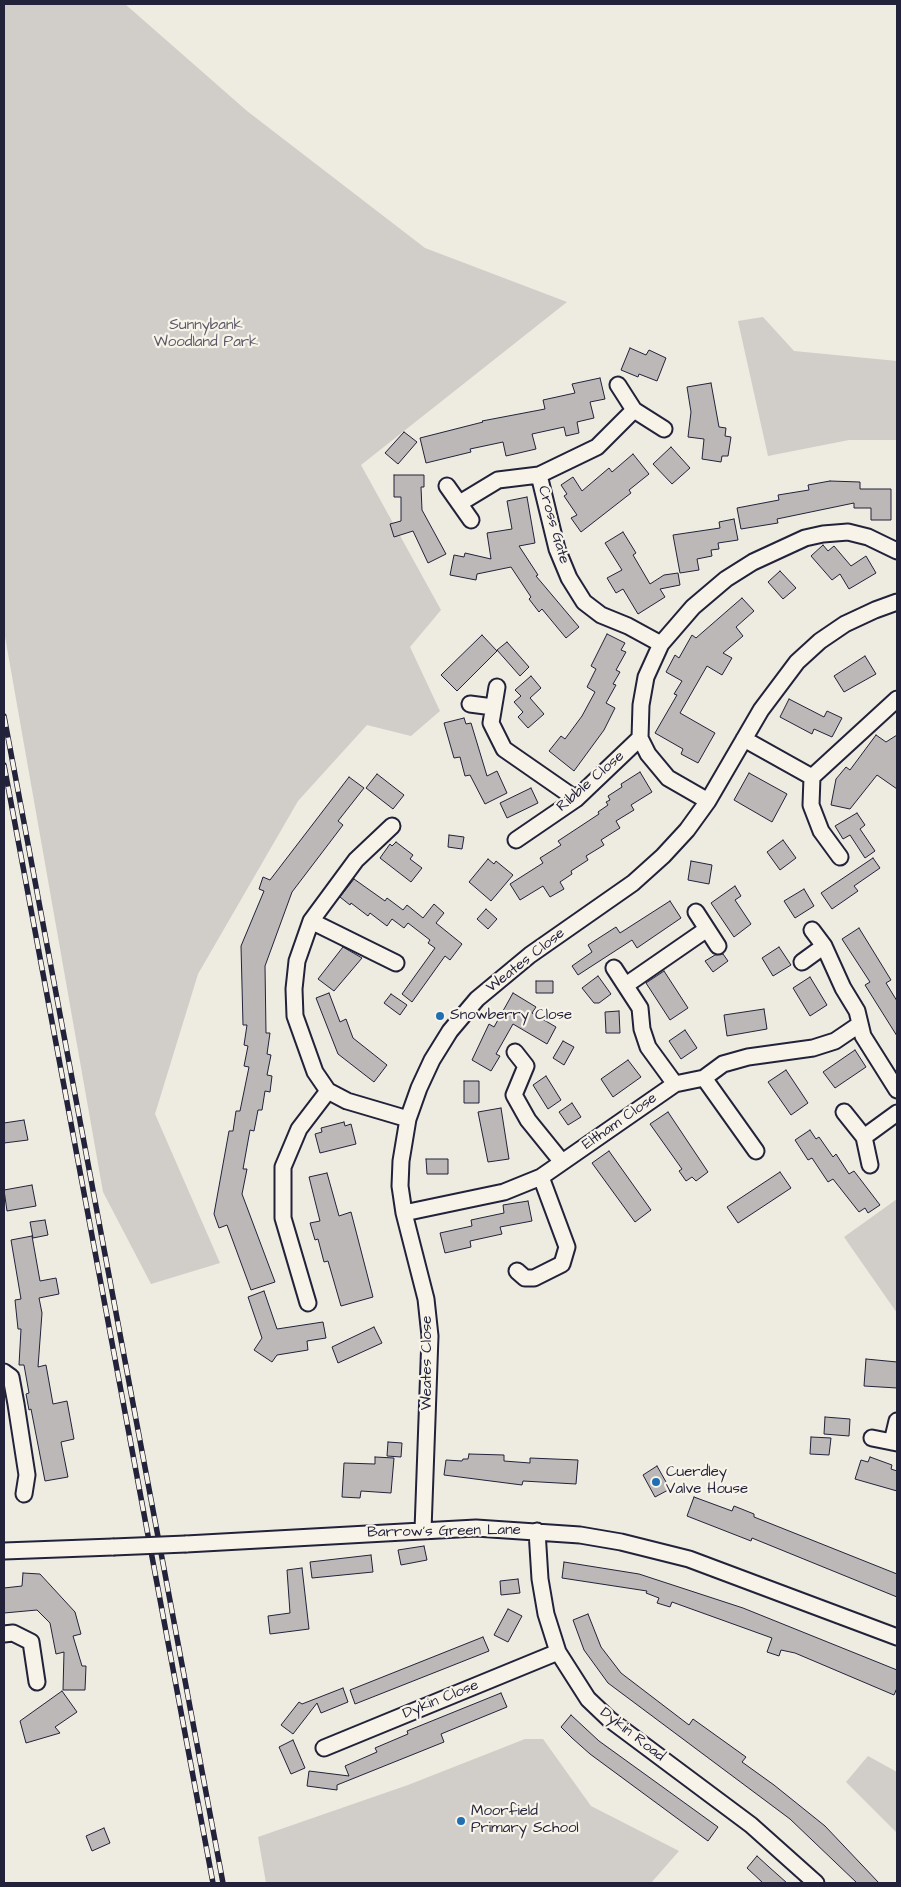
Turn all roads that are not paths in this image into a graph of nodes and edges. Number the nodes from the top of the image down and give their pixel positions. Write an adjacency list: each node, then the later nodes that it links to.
1 (618, 386): 2 (street)
2 (634, 410): 3 (street); 4 (street)
3 (664, 429)
4 (539, 475): 6 (street); 10 (street, Cross Gate)
5 (447, 486): 6 (street)
6 (460, 503): 7 (street)
7 (471, 520)
8 (897, 551): 10 (street)
9 (897, 602): 16 (street, Weates Close)
10 (661, 644): 15 (street)
11 (497, 687): 14 (street)
12 (897, 699): 17 (street)
13 (470, 704): 14 (street)
14 (493, 707): 18 (street)
15 (640, 738): 18 (street, Ribble Close); 19 (street)
16 (744, 739): 17 (street); 19 (street, Weates Close)
17 (812, 777): 22 (street)
18 (576, 799): 21 (street, Ribble Close)
19 (708, 801): 41 (street, Weates Close)
20 (392, 826): 24 (street)
21 (516, 840)
22 (840, 857)
23 (696, 912): 25 (street)
24 (311, 920): 30 (street); 38 (street)
25 (707, 929): 27 (street); 32 (street)
26 (812, 930): 28 (street)
27 (718, 946)
28 (824, 946): 29 (street); 33 (street)
29 (802, 962)
30 (396, 963)
31 (614, 968): 32 (street)
32 (626, 985): 36 (street)
33 (860, 1024): 35 (street, Eltham Close); 37 (street)
34 (515, 1052): 44 (street)
35 (704, 1078): 36 (street, Eltham Close); 43 (street)
36 (674, 1084): 44 (street, Eltham Close)
37 (897, 1090)
38 (328, 1091): 41 (street); 49 (street)
39 (844, 1112): 42 (street)
40 (897, 1113): 42 (street)
41 (408, 1119): 47 (street, Weates Close)
42 (864, 1137): 45 (street)
43 (756, 1151)
44 (562, 1162): 46 (street, Eltham Close)
45 (870, 1165)
46 (541, 1177): 47 (street, Eltham Close); 48 (street)
47 (404, 1213): 55 (street, Weates Close)
48 (518, 1271)
49 (308, 1303)
50 (4, 1372): 54 (street)
51 (897, 1421): 53 (street)
52 (872, 1438): 53 (street)
53 (895, 1442)
54 (24, 1494)
55 (422, 1530): 56 (street, Barrow's Green Lane); 57 (street, Barrow's Green Lane, bridge)
56 (537, 1531): 59 (street, Barrow's Green Lane); 60 (street, Dykin Road)
57 (4, 1551)
58 (4, 1634): 61 (street)
59 (897, 1637)
60 (558, 1652): 62 (street, Dykin Close); 63 (street, Dykin Road)
61 (37, 1682)
62 (324, 1748)
63 (816, 1883)

